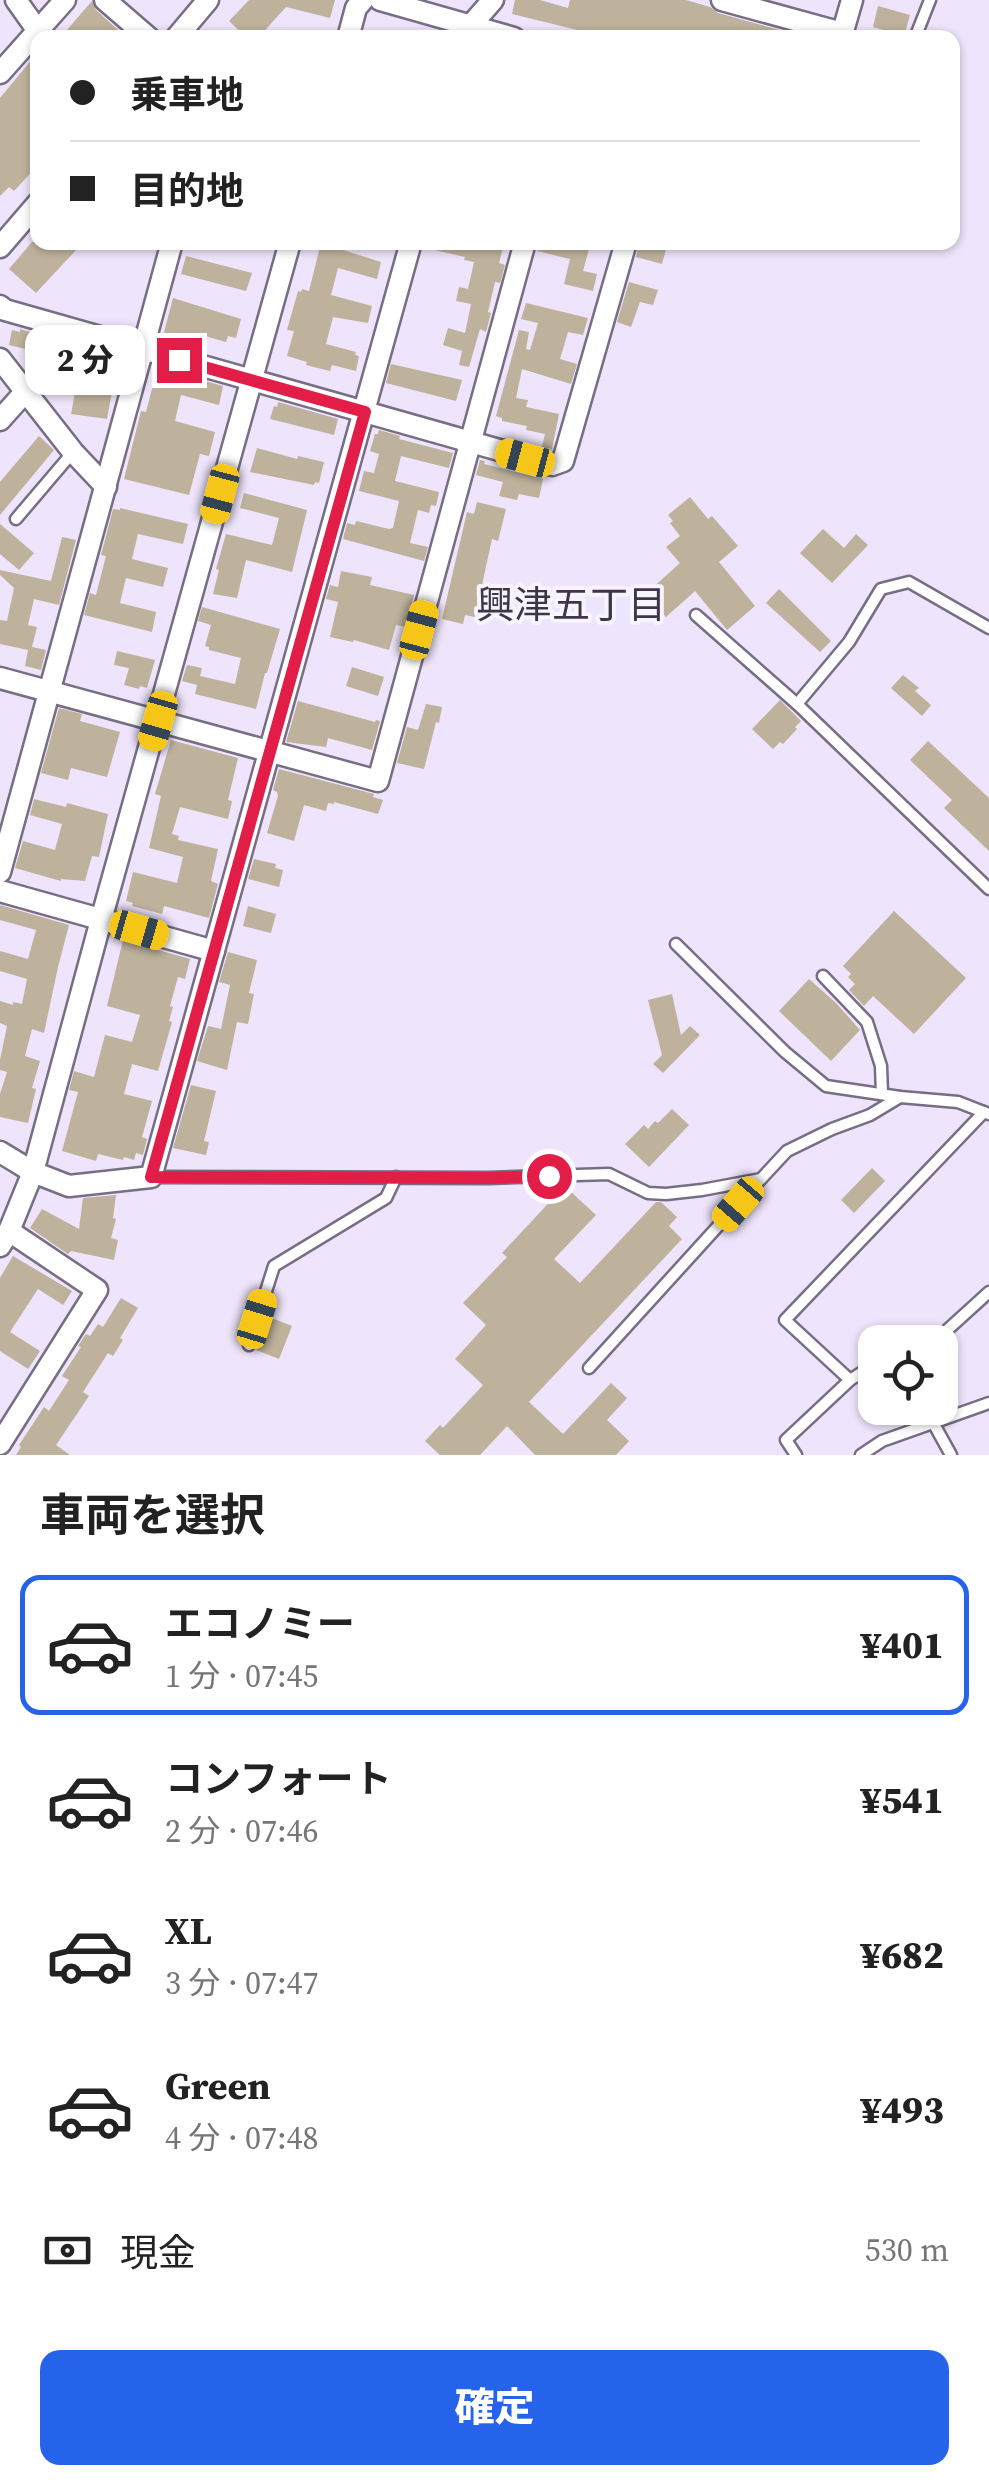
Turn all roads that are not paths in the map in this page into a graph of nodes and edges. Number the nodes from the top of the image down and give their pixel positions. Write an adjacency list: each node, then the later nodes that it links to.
1 (16, 0): 11 (street)
2 (64, 0): 12 (street)
3 (105, 0): 13 (street)
4 (208, 0): 14 (street)
5 (362, 0): 15 (street)
6 (380, 0): 16 (street)
7 (493, 0): 17 (street)
8 (722, 0): 18 (street)
9 (852, 0): 19 (street)
10 (930, 0): 20 (lane)
11 (37, 30)
12 (39, 30)
13 (139, 30)
14 (183, 30)
15 (350, 30)
16 (466, 30)
17 (470, 30)
18 (821, 30)
19 (843, 30)
20 (918, 30)
21 (30, 40): 22 (street)
22 (0, 73)
23 (30, 211): 24 (street)
24 (0, 247)
25 (170, 250): 31 (street)
26 (288, 250): 33 (street)
27 (409, 250): 35 (street)
28 (523, 250): 37 (street)
29 (624, 250): 37 (street)
30 (0, 306): 31 (street)
31 (142, 351): 33 (street); 39 (street)
32 (0, 359): 34 (street)
33 (252, 380): 35 (street); 46 (street)
34 (25, 392): 36 (street); 38 (street)
35 (365, 412): 37 (street); 47 (street)
36 (0, 420)
37 (470, 443): 47 (street)
38 (73, 452): 39 (street); 40 (lane)
39 (106, 487): 44 (street)
40 (16, 519)
41 (696, 615): 45 (lane)
42 (989, 628): 45 (lane)
43 (0, 678): 44 (street)
44 (49, 691): 46 (street); 48 (street)
45 (797, 704): 49 (lane)
46 (158, 721): 47 (street); 51 (street)
47 (270, 750): 53 (street)
48 (0, 872)
49 (989, 889)
50 (0, 890): 51 (street)
51 (101, 920): 53 (street); 59 (street)
52 (676, 944): 55 (lane)
53 (214, 951): 60 (street)
54 (823, 976): 55 (lane)
55 (882, 1094): 56 (lane)
56 (900, 1097): 57 (lane); 62 (lane)
57 (987, 1113): 69 (lane)
58 (0, 1152): 59 (street)
59 (33, 1172): 60 (street); 63 (street)
60 (151, 1177): 61 (lane)
61 (396, 1177): 62 (lane); 66 (lane)
62 (761, 1179): 67 (lane)
63 (5, 1238): 74 (street)
64 (989, 1292): 65 (lane)
65 (953, 1325)
66 (249, 1346)
67 (589, 1368)
68 (858, 1375): 69 (lane)
69 (850, 1380): 75 (lane)
70 (989, 1403): 71 (lane)
71 (958, 1414)
72 (928, 1425): 76 (lane)
73 (935, 1425): 77 (lane)
74 (0, 1444)
75 (796, 1455)
76 (862, 1455)
77 (951, 1455)

